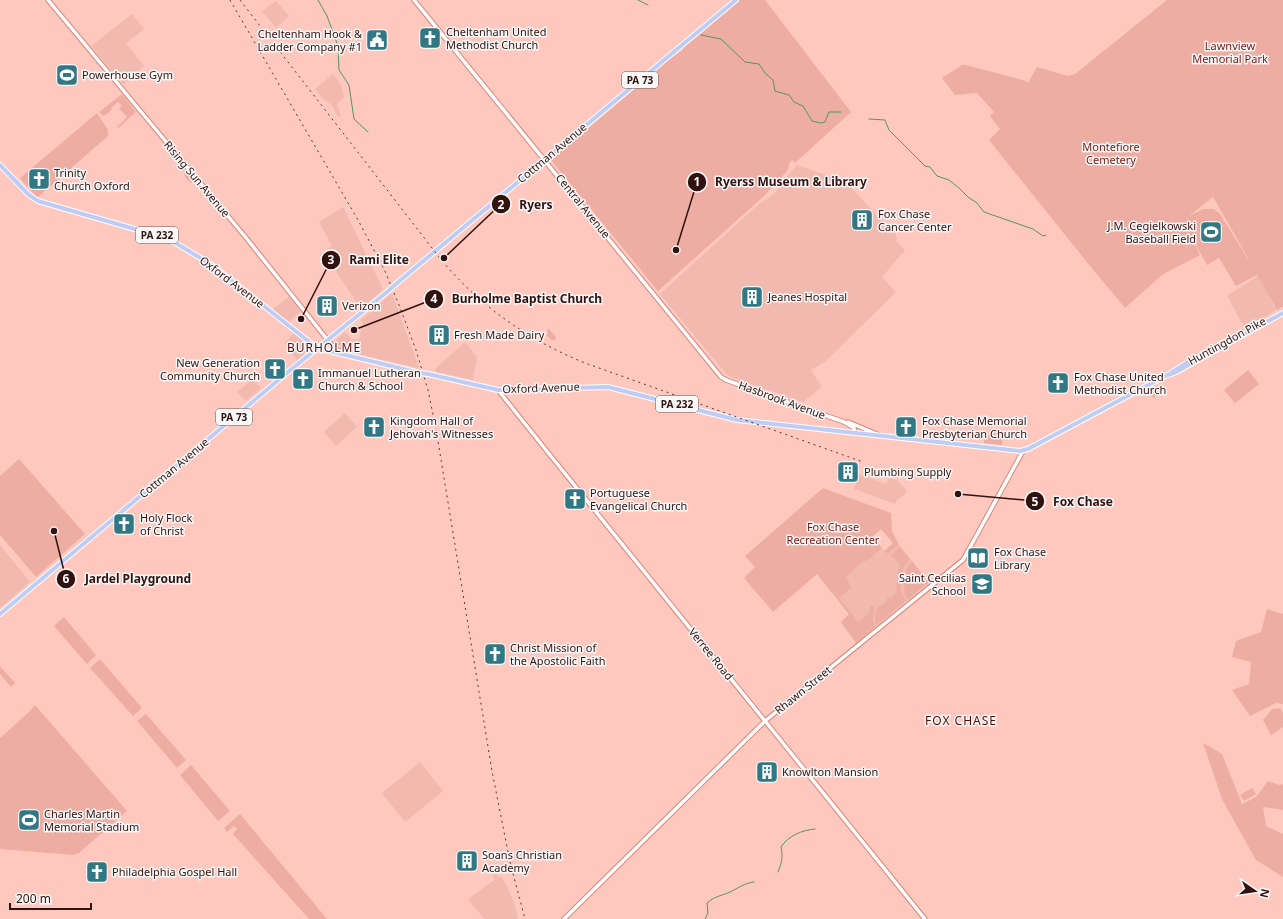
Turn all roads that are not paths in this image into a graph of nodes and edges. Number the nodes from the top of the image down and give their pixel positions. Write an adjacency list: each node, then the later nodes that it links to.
1 (48, 0): 7 (main road, Rising Sun Avenue)
2 (414, 0): 4 (main road, Central Avenue)
3 (736, 0): 4 (main road, Cottman Avenue / PA 73)
4 (545, 160): 7 (main road, Cottman Avenue / PA 73, bridge); 10 (main road, Central Avenue)
5 (0, 165): 8 (main road, Oxford Avenue / PA 232)
6 (1283, 311): 15 (main road, Huntingdon Pike)
7 (328, 340): 8 (main road, Cottman Avenue / PA 73); 9 (main road, Rising Sun Avenue)
8 (317, 348): 9 (main road, Oxford Avenue / PA 232); 16 (main road, Cottman Avenue / PA 73)
9 (346, 356): 11 (main road, Oxford Avenue / PA 232, bridge)
10 (721, 377): 12 (main road, Hasbrook Avenue)
11 (498, 390): 13 (main road, Oxford Avenue / PA 232); 17 (main road, Verree Road)
12 (844, 422): 13 (main road, Hasbrook Avenue); 14 (main road, Hasbrook Avenue)
13 (854, 432): 14 (main road, Oxford Avenue / PA 232)
14 (880, 435): 15 (main road, Oxford Avenue / PA 232)
15 (1023, 451): 17 (main road, Rhawn Street)
16 (0, 614)
17 (765, 721): 18 (main road, Rhawn Street); 19 (main road, Verree Road)
18 (564, 919)
19 (925, 919)

